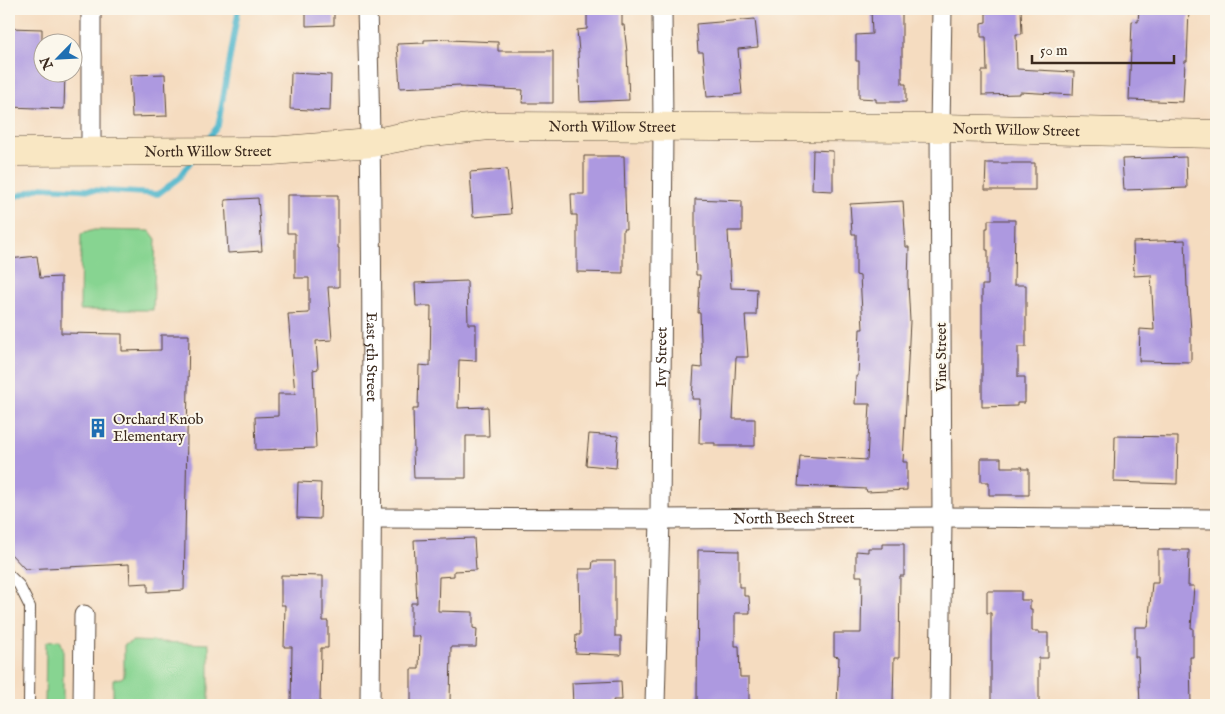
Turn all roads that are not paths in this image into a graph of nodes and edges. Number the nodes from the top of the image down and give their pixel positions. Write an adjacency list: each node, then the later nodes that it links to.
1 (90, 9): 9 (street)
2 (366, 9): 8 (street, East 5th Street)
3 (662, 9): 5 (street, Ivy Street)
4 (942, 9): 6 (street, Vine Street)
5 (663, 127): 6 (main road, North Willow Street); 8 (main road, North Willow Street); 13 (street, Ivy Street)
6 (940, 128): 7 (main road, North Willow Street); 11 (street, Vine Street)
7 (1216, 134)
8 (371, 142): 9 (main road, North Willow Street); 12 (street, East 5th Street)
9 (91, 151): 10 (main road, North Willow Street)
10 (9, 152)
11 (942, 517): 13 (street, North Beech Street); 14 (street, North Beech Street); 21 (street, Vine Street)
12 (372, 518): 13 (street, North Beech Street); 19 (street, East 5th Street)
13 (660, 519): 20 (street, Ivy Street)
14 (1216, 519)
15 (9, 575): 17 (lane)
16 (84, 615): 18 (street)
17 (29, 705)
18 (84, 705)
19 (370, 705)
20 (655, 705)
21 (940, 705)

